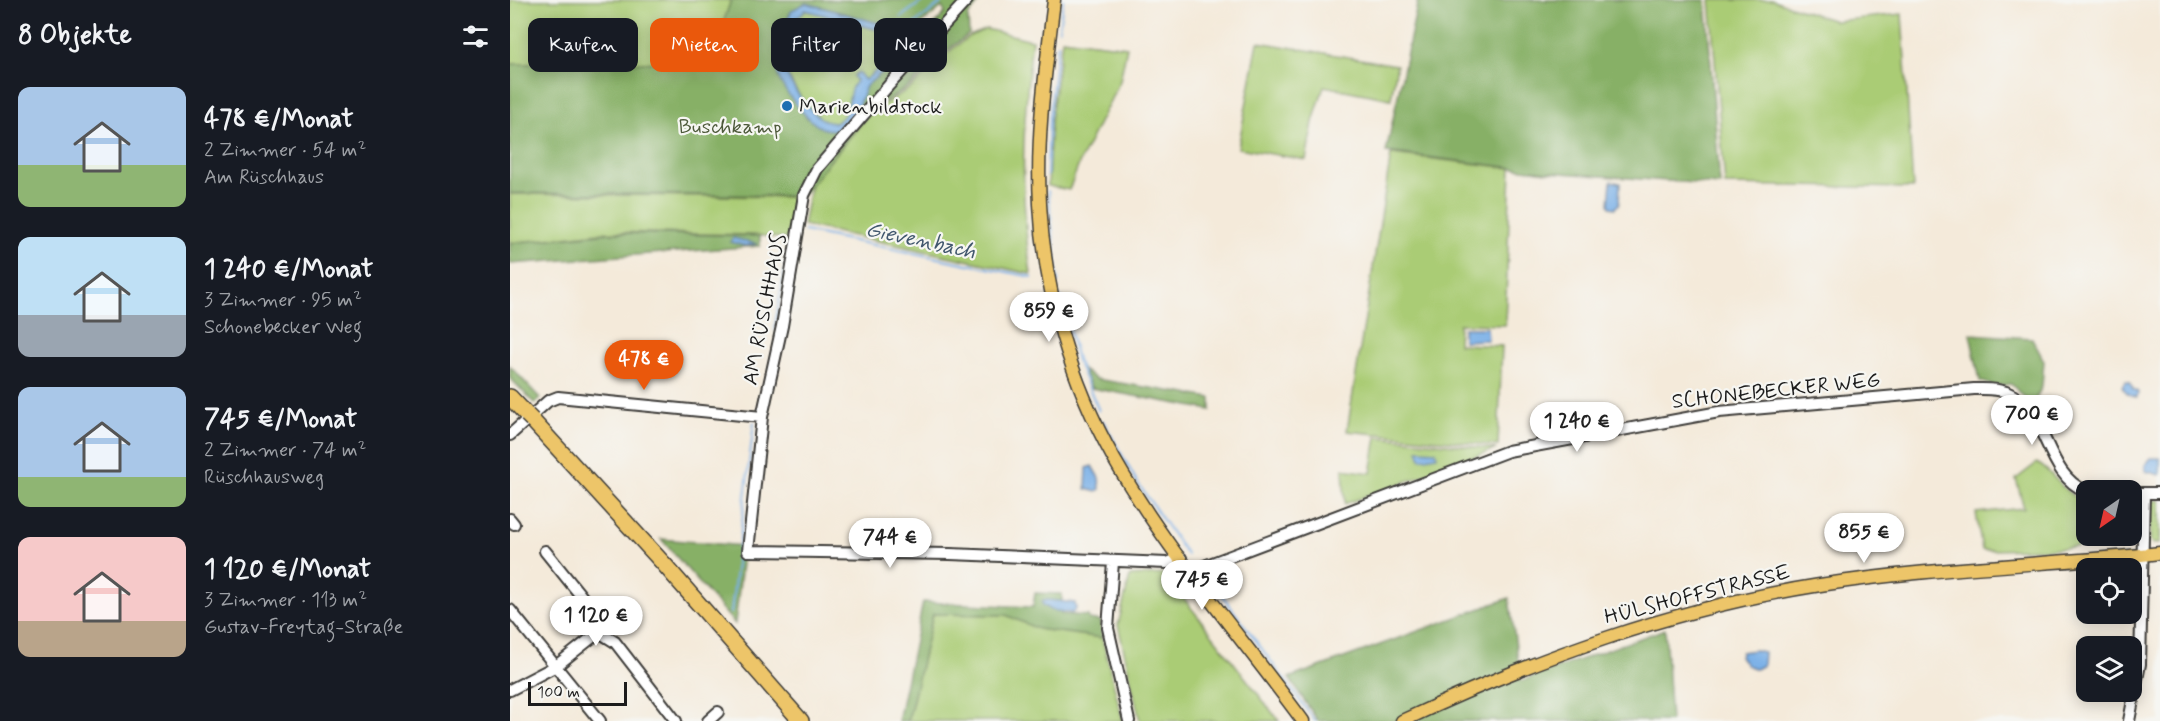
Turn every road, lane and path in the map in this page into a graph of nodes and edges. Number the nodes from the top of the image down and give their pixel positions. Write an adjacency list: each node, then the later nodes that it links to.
1 (967, 0): 4 (street, AM RÜSCHHAUS)
2 (1054, 0): 13 (main road)
3 (510, 397): 5 (highway)
4 (762, 417): 6 (street, AM RÜSCHHAUS); 14 (street)
5 (523, 419): 20 (highway); 25 (highway)
6 (510, 435)
7 (2076, 484): 15 (street, SCHONEBECKER WEG)
8 (2144, 493): 9 (street); 12 (street)
9 (2160, 493)
10 (544, 551): 17 (street)
11 (2160, 553): 12 (main road, HÜLSHOFFSTRASSE)
12 (2142, 555): 30 (main road, HÜLSHOFFSTRASSE); 31 (street)
13 (1181, 558): 14 (street); 15 (main road)
14 (1113, 562): 28 (street)
15 (1191, 571): 29 (main road)
16 (510, 610): 18 (street)
17 (599, 632): 18 (street); 23 (street)
18 (556, 666): 19 (street); 22 (street)
19 (510, 690)
20 (779, 696): 26 (highway); 27 (highway)
21 (718, 712): 24 (street)
22 (600, 721)
23 (676, 721)
24 (708, 721)
25 (788, 721)
26 (801, 721)
27 (809, 721)
28 (1129, 721)
29 (1303, 721)
30 (1402, 721)
31 (2129, 721)

